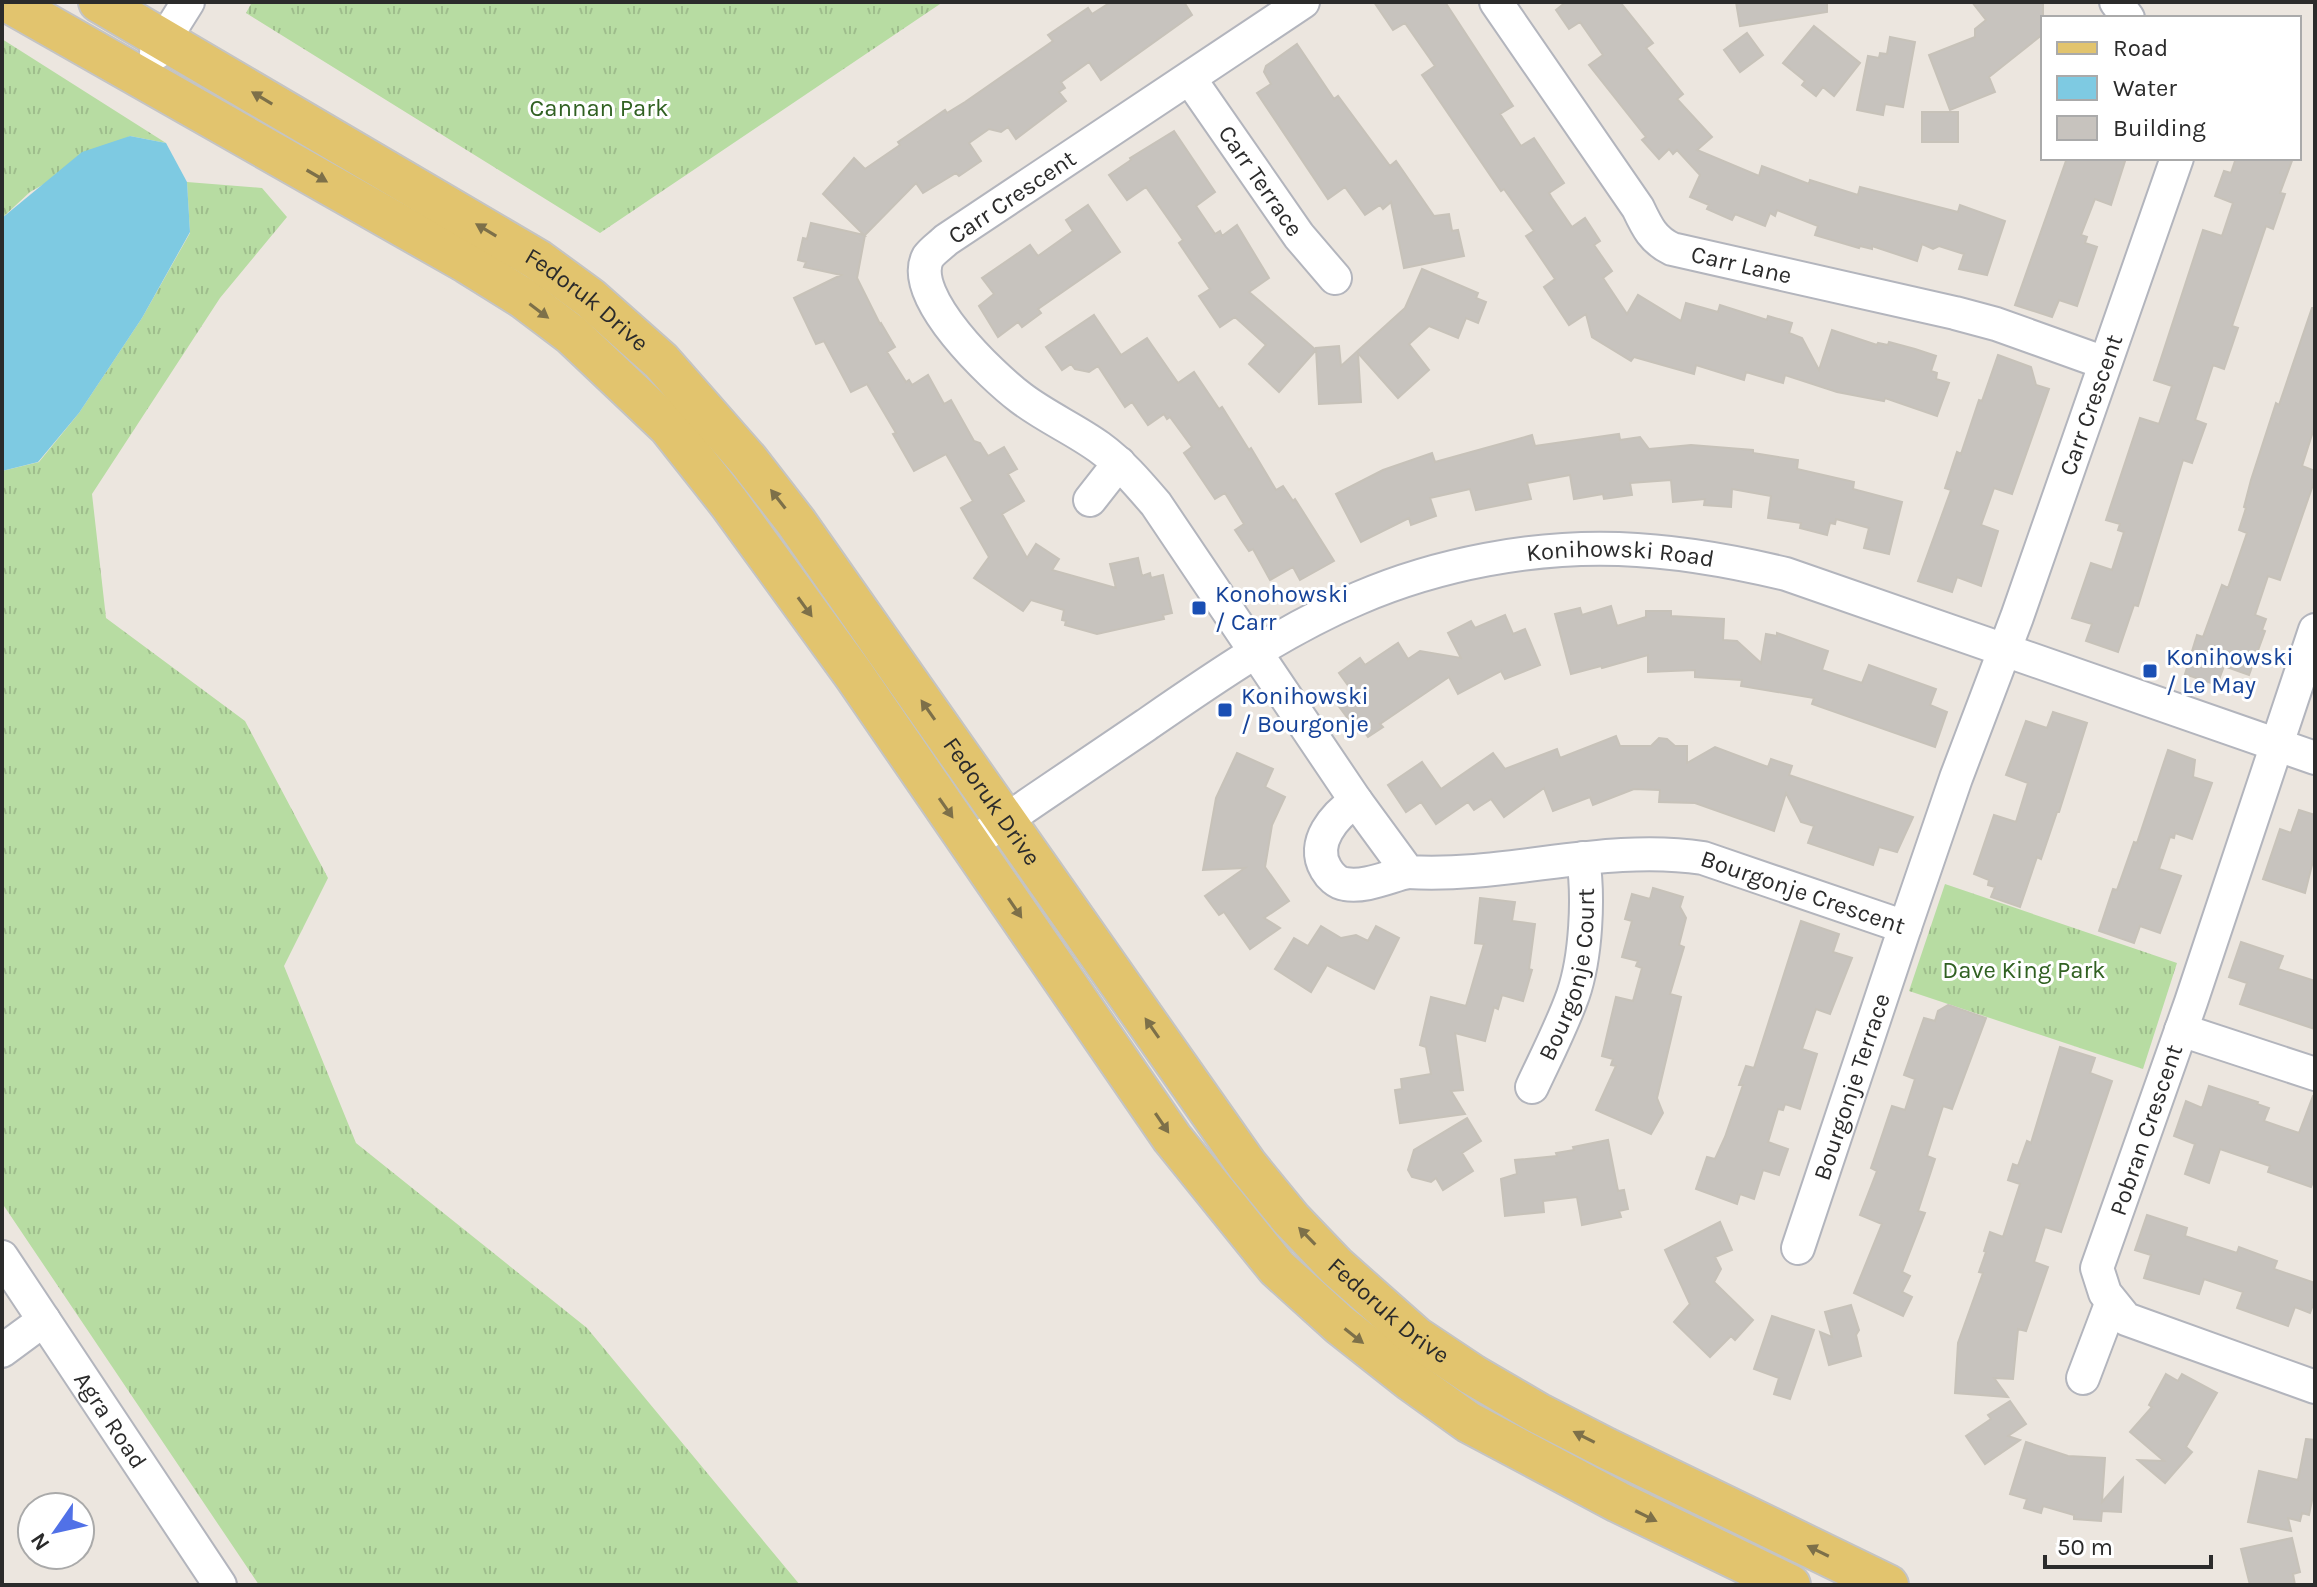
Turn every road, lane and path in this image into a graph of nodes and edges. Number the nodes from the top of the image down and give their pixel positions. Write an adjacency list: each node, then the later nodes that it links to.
1 (8, 2): 9 (main road, Fedoruk Drive)
2 (56, 2): 7 (main road)
3 (99, 2): 7 (main road, Fedoruk Drive)
4 (188, 2): 7 (street)
5 (1303, 2): 8 (street, Carr Crescent)
6 (1496, 2): 12 (street, Carr Lane)
7 (161, 47): 9 (main road); 21 (main road, Fedoruk Drive, one-way to 7)
8 (1190, 79): 11 (street, Carr Terrace); 13 (street, Carr Crescent)
9 (176, 97): 22 (main road, Fedoruk Drive, one-way to 22)
10 (2176, 160): 12 (street, Carr Crescent)
11 (1335, 278)
12 (2105, 363): 16 (street, Carr Crescent)
13 (1119, 463): 14 (street); 17 (street, Carr Crescent)
14 (1090, 500)
15 (2315, 630): 18 (street, Pobran Crescent)
16 (2005, 650): 17 (street, Konihowski Road); 18 (street, Konihowski Road); 25 (street, Bourgonje Crescent)
17 (1257, 653): 20 (street); 21 (street, Konihowski Road)
18 (2276, 745): 19 (street, Konihowski Road); 26 (street, Pobran Crescent)
19 (2315, 758)
20 (1356, 801): 24 (street); 24 (street, Bourgonje Crescent)
21 (1006, 820): 22 (street, Konihowski Road); 38 (main road, Fedoruk Drive, one-way to 21)
22 (971, 844): 37 (main road, Fedoruk Drive, one-way to 37)
23 (1583, 858): 24 (street, Bourgonje Crescent); 25 (street, Bourgonje Crescent); 28 (street, Bourgonje Court)
24 (1408, 872)
25 (1905, 927): 29 (street, Bourgonje Terrace)
26 (2181, 1030): 27 (street); 31 (street, Pobran Crescent)
27 (2315, 1074)
28 (1532, 1087)
29 (1798, 1248)
30 (2, 1257): 32 (street, Agra Road)
31 (2111, 1304): 34 (street); 35 (street)
32 (44, 1320): 33 (street); 36 (street, Agra Road)
33 (2, 1351)
34 (2083, 1378)
35 (2315, 1387)
36 (220, 1585)
37 (1790, 1585)
38 (1888, 1585)

